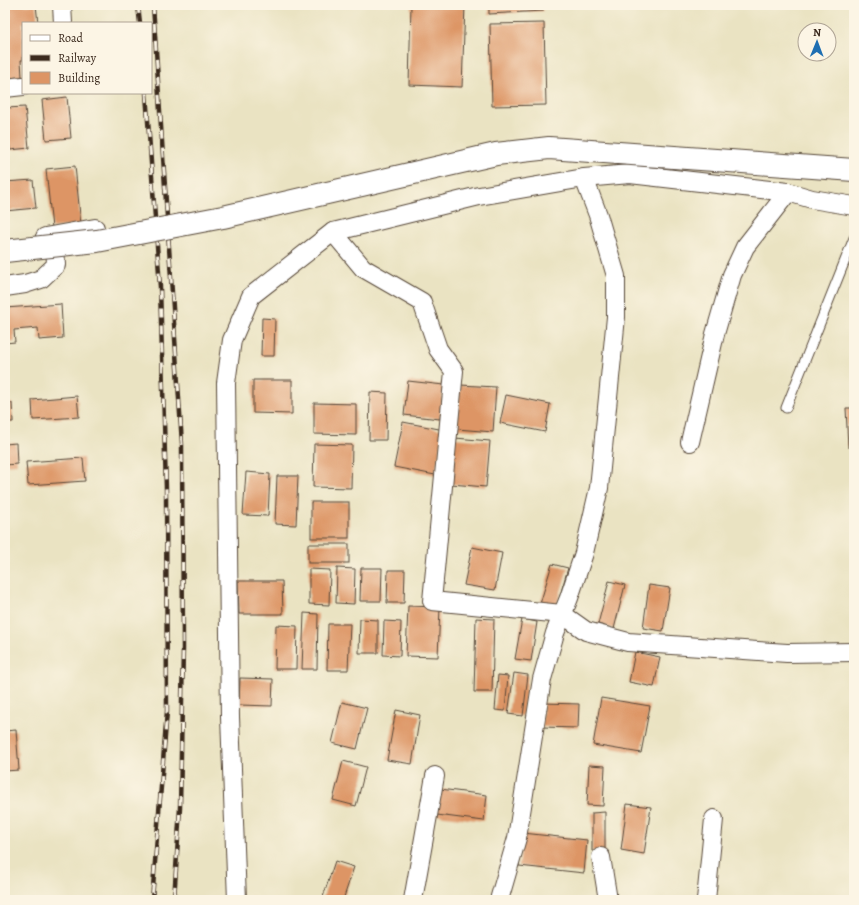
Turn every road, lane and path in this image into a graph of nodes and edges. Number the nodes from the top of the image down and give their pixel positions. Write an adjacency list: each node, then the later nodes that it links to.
1 (62, 5): 2 (street)
2 (63, 22)
3 (22, 86): 4 (street)
4 (5, 88)
5 (854, 170): 14 (street, bridge)
6 (584, 178): 7 (street); 10 (street); 18 (street)
7 (788, 192): 8 (street); 17 (street)
8 (854, 206)
9 (95, 228): 11 (street)
10 (333, 232): 18 (street); 23 (street)
11 (44, 238): 13 (street); 15 (street)
12 (854, 238): 16 (lane)
13 (5, 242)
14 (5, 251)
15 (5, 287)
16 (786, 408)
17 (690, 442)
18 (562, 614): 19 (street); 25 (street)
19 (854, 652)
20 (435, 776): 24 (street)
21 (714, 819): 27 (street)
22 (601, 857): 26 (street)
23 (237, 900)
24 (413, 900)
25 (499, 900)
26 (608, 900)
27 (706, 900)

